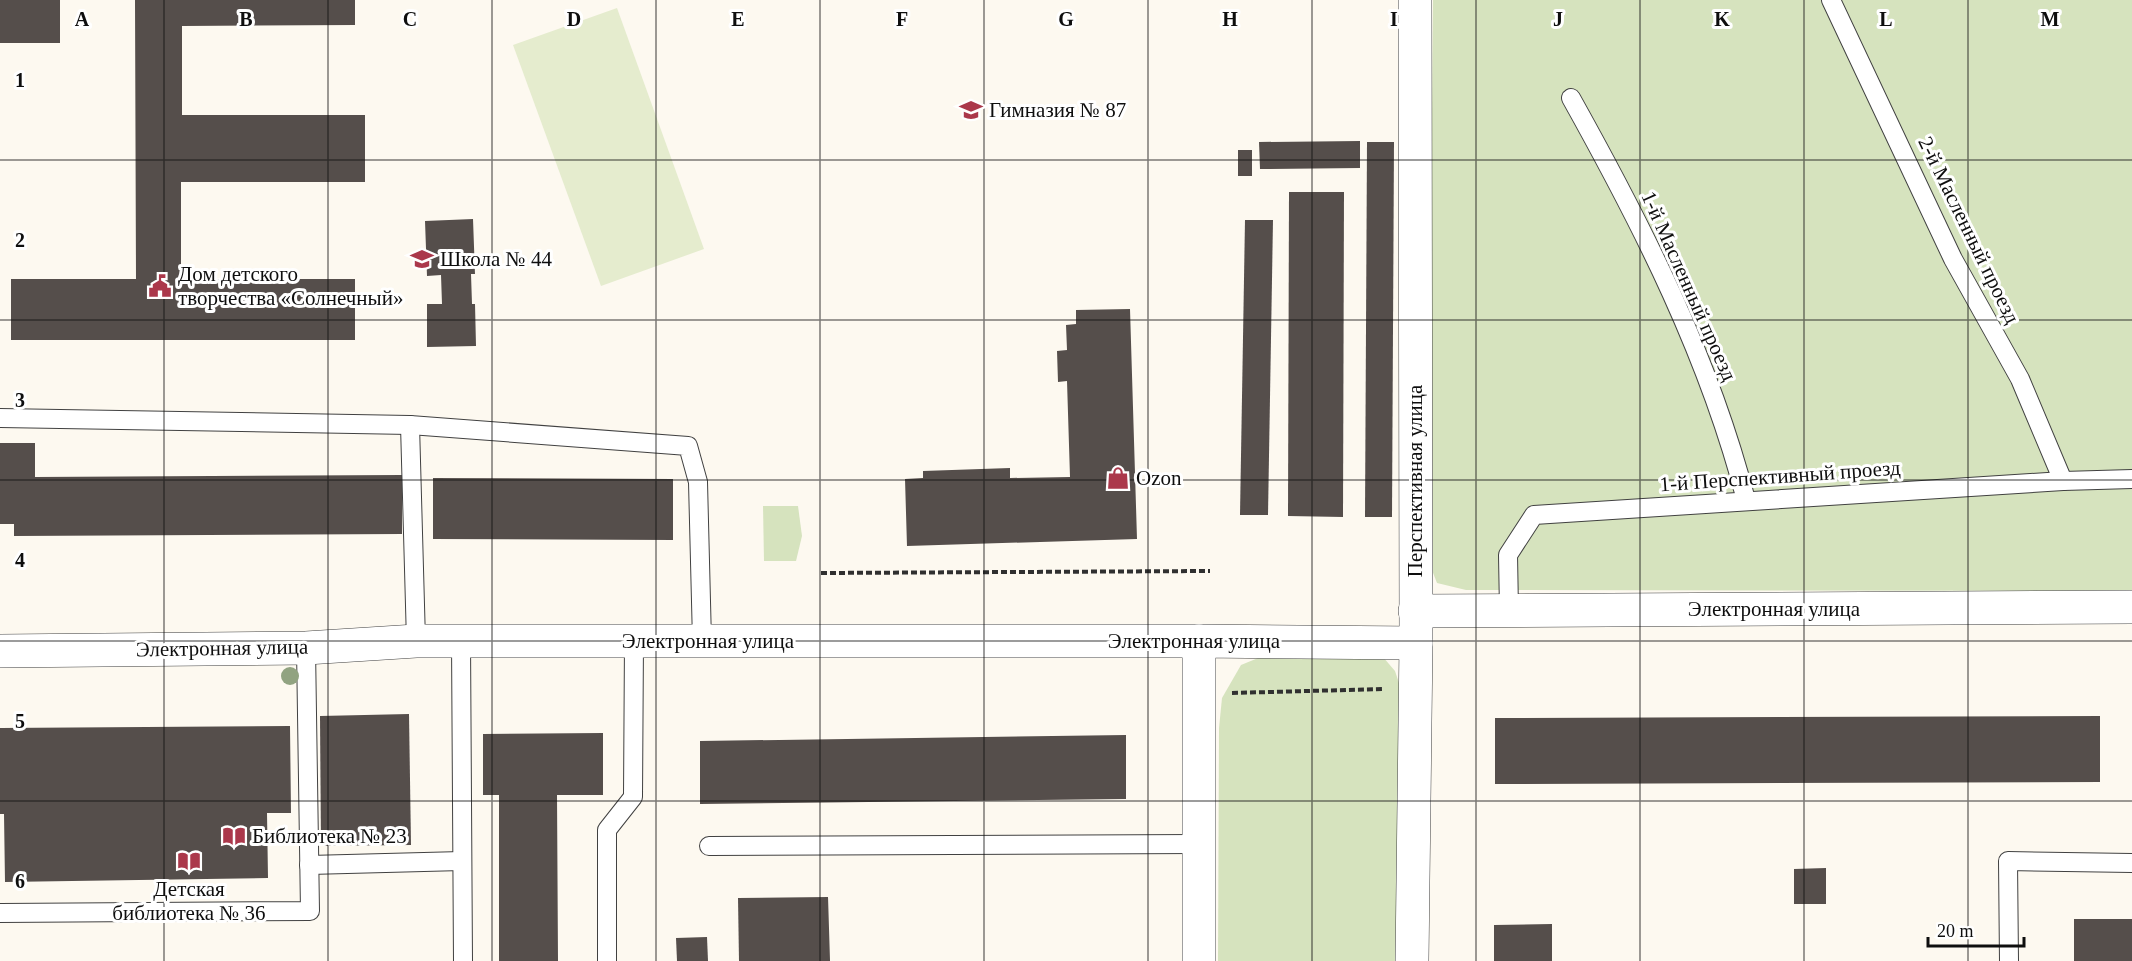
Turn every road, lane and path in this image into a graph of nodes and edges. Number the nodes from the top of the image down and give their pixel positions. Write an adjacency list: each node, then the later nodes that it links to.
1 (1415, 0): 13 (street, Перспективная улица)
2 (1831, 0): 7 (lane, 2-й Масленный проезд)
3 (1571, 98): 8 (lane, 1-й Масленный проезд)
4 (0, 418): 5 (lane)
5 (410, 425): 14 (lane); 17 (lane)
6 (2132, 479): 7 (lane, 1-й Перспективный проезд)
7 (2062, 480): 8 (lane, 1-й Перспективный проезд)
8 (1746, 500): 12 (lane, 1-й Перспективный проезд)
9 (1210, 571): 10 (path)
10 (821, 573)
11 (2132, 607): 12 (street, Электронная улица)
12 (1509, 610): 13 (street, Электронная улица)
13 (1416, 627): 18 (street, Электронная улица); 32 (street, Перспективная улица)
14 (416, 641): 15 (street, Электронная улица); 19 (street, Электронная улица)
15 (461, 641): 16 (street, Электронная улица); 25 (lane)
16 (634, 641): 17 (street, Электронная улица); 30 (lane)
17 (702, 641): 18 (street, Электронная улица)
18 (1198, 641): 23 (street)
19 (306, 648): 20 (street, Электронная улица); 27 (lane)
20 (0, 651)
21 (1384, 689): 22 (path)
22 (1227, 693)
23 (1199, 844): 24 (lane); 31 (street)
24 (709, 846)
25 (462, 861): 27 (lane); 29 (lane)
26 (2132, 863): 33 (lane)
27 (309, 865): 28 (lane)
28 (0, 913)
29 (463, 961)
30 (607, 961)
31 (1199, 961)
32 (1412, 961)
33 (2009, 961)

